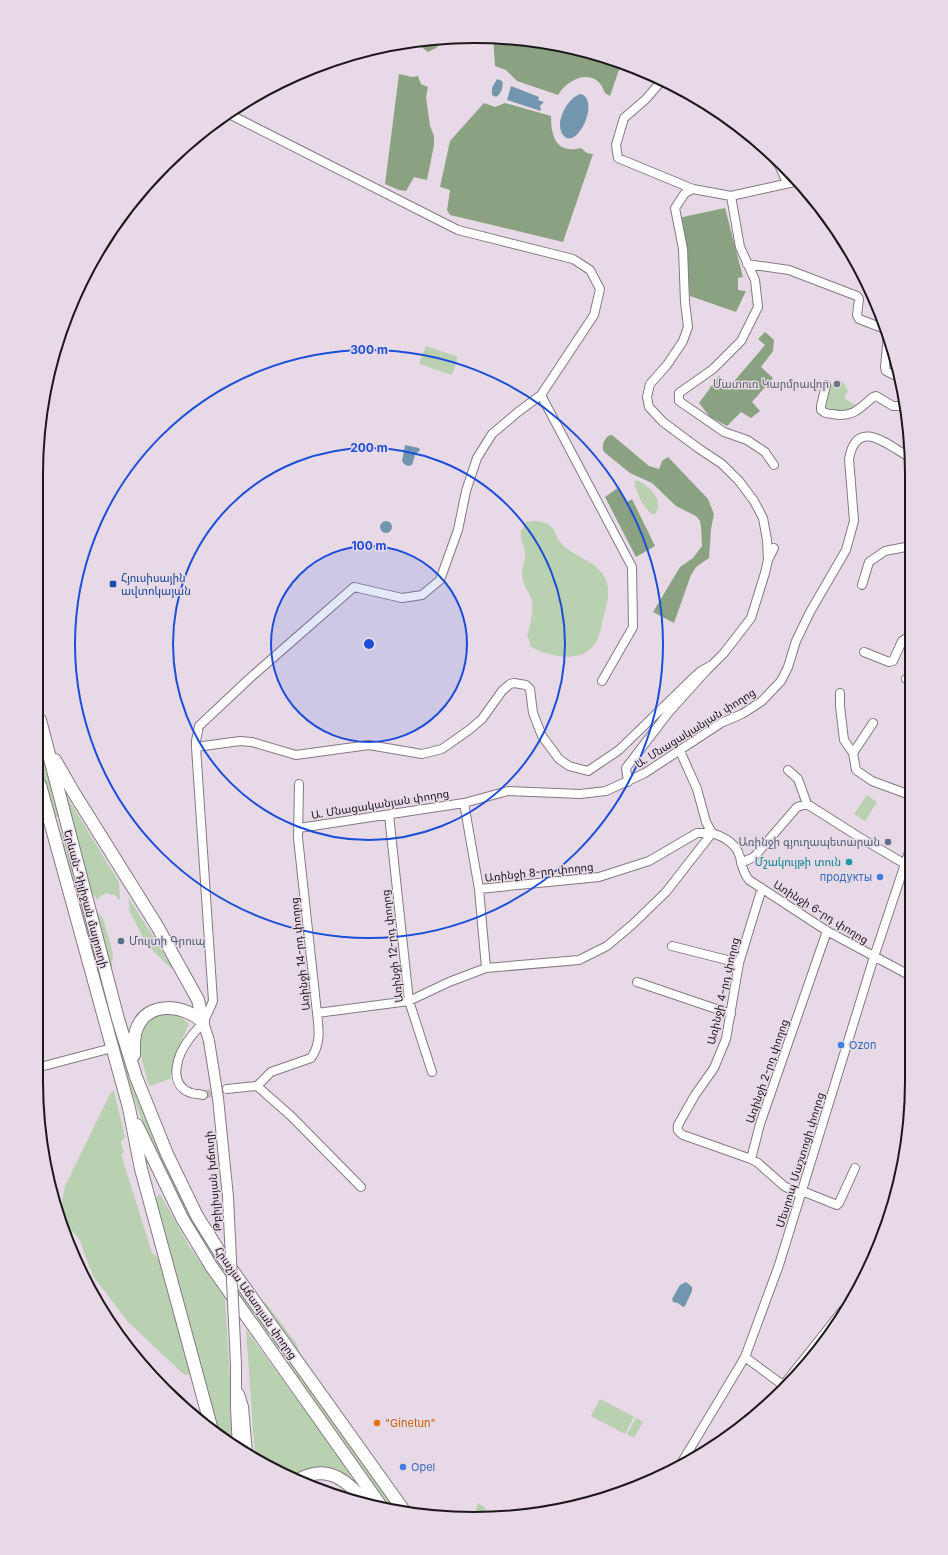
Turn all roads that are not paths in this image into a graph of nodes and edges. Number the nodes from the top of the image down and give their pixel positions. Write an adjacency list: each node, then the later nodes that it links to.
1 (659, 84): 6 (street)
2 (234, 117): 13 (street)
3 (782, 173): 5 (street)
4 (791, 182): 5 (street)
5 (787, 183): 7 (street)
6 (693, 189): 7 (street); 19 (street)
7 (731, 196): 8 (street)
8 (747, 264): 9 (street); 16 (street)
9 (879, 326)
10 (887, 350): 11 (street)
11 (893, 375)
12 (826, 385): 14 (street)
13 (540, 395): 24 (street); 29 (street)
14 (899, 406)
15 (904, 454): 30 (street, Ա. Մնացականյան փողոց)
16 (774, 465)
17 (905, 547): 20 (street)
18 (774, 548): 19 (street)
19 (768, 560): 23 (street)
20 (862, 585)
21 (905, 639): 22 (street)
22 (864, 652)
23 (710, 666): 29 (street); 33 (street)
24 (602, 681)
25 (840, 693): 31 (street)
26 (873, 723): 31 (street)
27 (43, 732): 28 (highway, Երևան-Դիլիջան մայրուղի)
28 (46, 744): 40 (highway, Երևան-Դիլիջան մայրուղի); 61 (highway)
29 (196, 747): 61 (street)
30 (680, 751): 33 (street, Ա. Մնացականյան փողոց); 43 (street)
31 (853, 753): 35 (street)
32 (788, 770): 38 (street)
33 (628, 782): 37 (street, Ա. Մնացականյան փողոց)
34 (300, 784): 42 (street, Առինջի 14-րդ փողոց)
35 (905, 793)
36 (43, 798): 41 (highway, Երևան-Դիլիջան մայրուղի)
37 (464, 803): 39 (street, Ա. Մնացականյան փողոց); 48 (street)
38 (807, 804): 44 (street); 45 (street)
39 (389, 815): 42 (street, Ա. Մնացականյան փողոց); 56 (street, Առինջի 12-րդ փողոց)
40 (66, 824): 41 (highway); 59 (highway, Երևան-Դիլիջան մայրուղի)
41 (52, 827): 60 (highway, Երևան-Դիլիջան մայրուղի)
42 (299, 828): 57 (street, Առինջի 14-րդ փողոց)
43 (712, 834): 44 (street, Առինջի 6-րդ փողոց); 48 (street, Առինջի 8-րդ փողոց); 53 (street)
44 (742, 863): 47 (street, Առինջի 6-րդ փողոց)
45 (905, 869)
46 (905, 873): 51 (street, Մեսրոպ Մաշտոցի փողոց)
47 (762, 888): 49 (street, Առինջի 6-րդ փողոց); 52 (street, Առինջի 4-րդ փողոց)
48 (479, 889): 53 (street)
49 (827, 931): 51 (street, Առինջի 6-րդ փողոց); 70 (street, Առինջի 2-րդ փողոց)
50 (672, 946): 52 (street)
51 (874, 957): 54 (street, Առինջի 6-րդ փողոց); 73 (street, Մեսրոպ Մաշտոցի փողոց)
52 (739, 963): 58 (street, Առինջի 4-րդ փողոց)
53 (486, 968): 56 (street)
54 (905, 972)
55 (637, 982): 58 (street)
56 (409, 1001): 57 (street); 64 (street, Առինջի 12-րդ փողոց)
57 (317, 1013): 66 (street, Առինջի 14-րդ փողոց)
58 (731, 1014): 70 (street, Առինջի 4-րդ փողոց)
59 (118, 1019): 60 (highway); 65 (highway, Երևան-Դիլիջան մայրուղի)
60 (105, 1022): 62 (highway, Երևան-Դիլիջան մայրուղի)
61 (203, 1022): 65 (highway); 68 (street); 76 (main road, Թբիլիսյան խճուղի, bridge)
62 (112, 1048): 63 (street); 69 (highway, Երևան-Դիլիջան մայրուղի)
63 (43, 1063)
64 (432, 1072)
65 (136, 1077): 84 (highway, Հրաչյա Աճառյան փողոց)
66 (257, 1086): 67 (street); 72 (street)
67 (227, 1089)
68 (203, 1095)
69 (129, 1108): 77 (highway); 83 (highway, Հրաչյա Աճառյան փողոց)
70 (751, 1159): 73 (street)
71 (855, 1168): 73 (street)
72 (361, 1187)
73 (802, 1193): 74 (street, Մեսրոպ Մաշտոցի փողոց)
74 (745, 1357): 75 (street); 80 (street, Մեսրոպ Մաշտոցի փողոց)
75 (782, 1383)
76 (237, 1388): 78 (main road, Թբիլիսյան խճուղի); 79 (main road, Թբիլիսյան խճուղի)
77 (210, 1421)
78 (238, 1441)
79 (246, 1446)
80 (685, 1457)
81 (304, 1477): 82 (highway)
82 (362, 1497)
83 (377, 1501)
84 (400, 1505)

